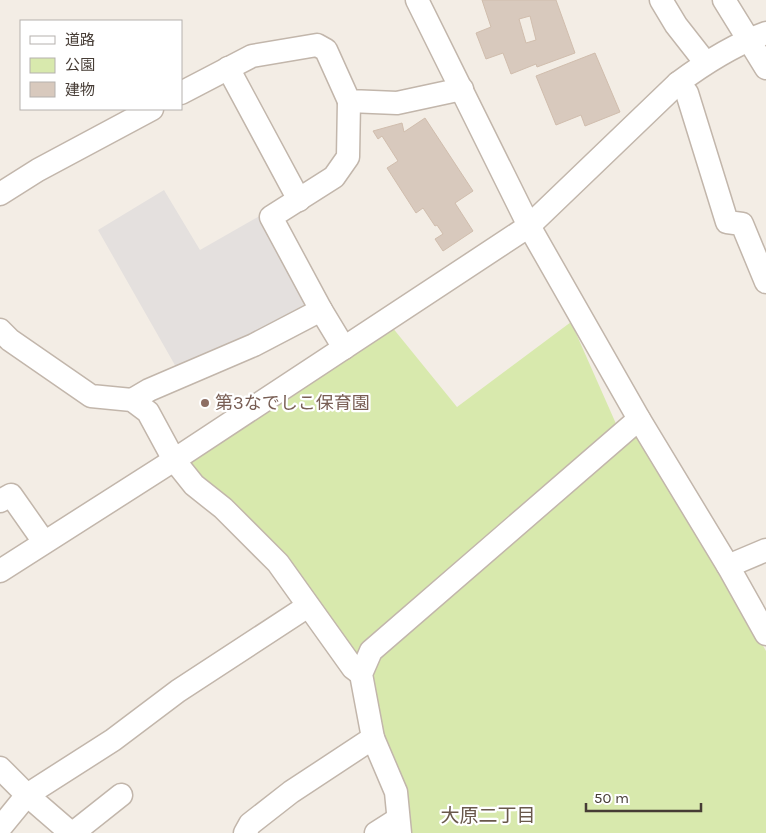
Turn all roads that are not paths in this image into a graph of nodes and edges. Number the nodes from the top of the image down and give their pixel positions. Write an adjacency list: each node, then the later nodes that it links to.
1 (417, 0): 9 (street)
2 (662, 0): 5 (street)
3 (724, 0): 4 (street)
4 (757, 36): 5 (street); 7 (street)
5 (705, 62): 8 (street)
6 (228, 68): 10 (street); 11 (street); 14 (street)
7 (766, 68)
8 (678, 83): 15 (street); 16 (street)
9 (462, 89): 11 (street); 15 (street)
10 (182, 92)
11 (349, 101): 14 (street)
12 (150, 110): 13 (street)
13 (0, 194)
14 (299, 200): 17 (street)
15 (529, 226): 19 (street); 21 (street)
16 (766, 282)
17 (321, 310): 19 (street); 20 (street)
18 (3, 339): 20 (street)
19 (344, 348): 22 (street)
20 (132, 400): 22 (street)
21 (639, 419): 26 (street); 30 (street)
22 (174, 460): 24 (street); 28 (street)
23 (0, 501): 24 (street)
24 (44, 542): 27 (street)
25 (766, 550): 26 (street)
26 (728, 566): 29 (street)
27 (0, 571)
28 (308, 606): 30 (street); 33 (street)
29 (766, 634)
30 (361, 674): 31 (street)
31 (373, 738): 35 (street); 38 (street)
32 (0, 768): 33 (street)
33 (27, 795): 36 (street); 37 (street)
34 (121, 795): 37 (street)
35 (399, 826): 39 (street)
36 (0, 828)
37 (72, 833)
38 (245, 833)
39 (376, 833)

